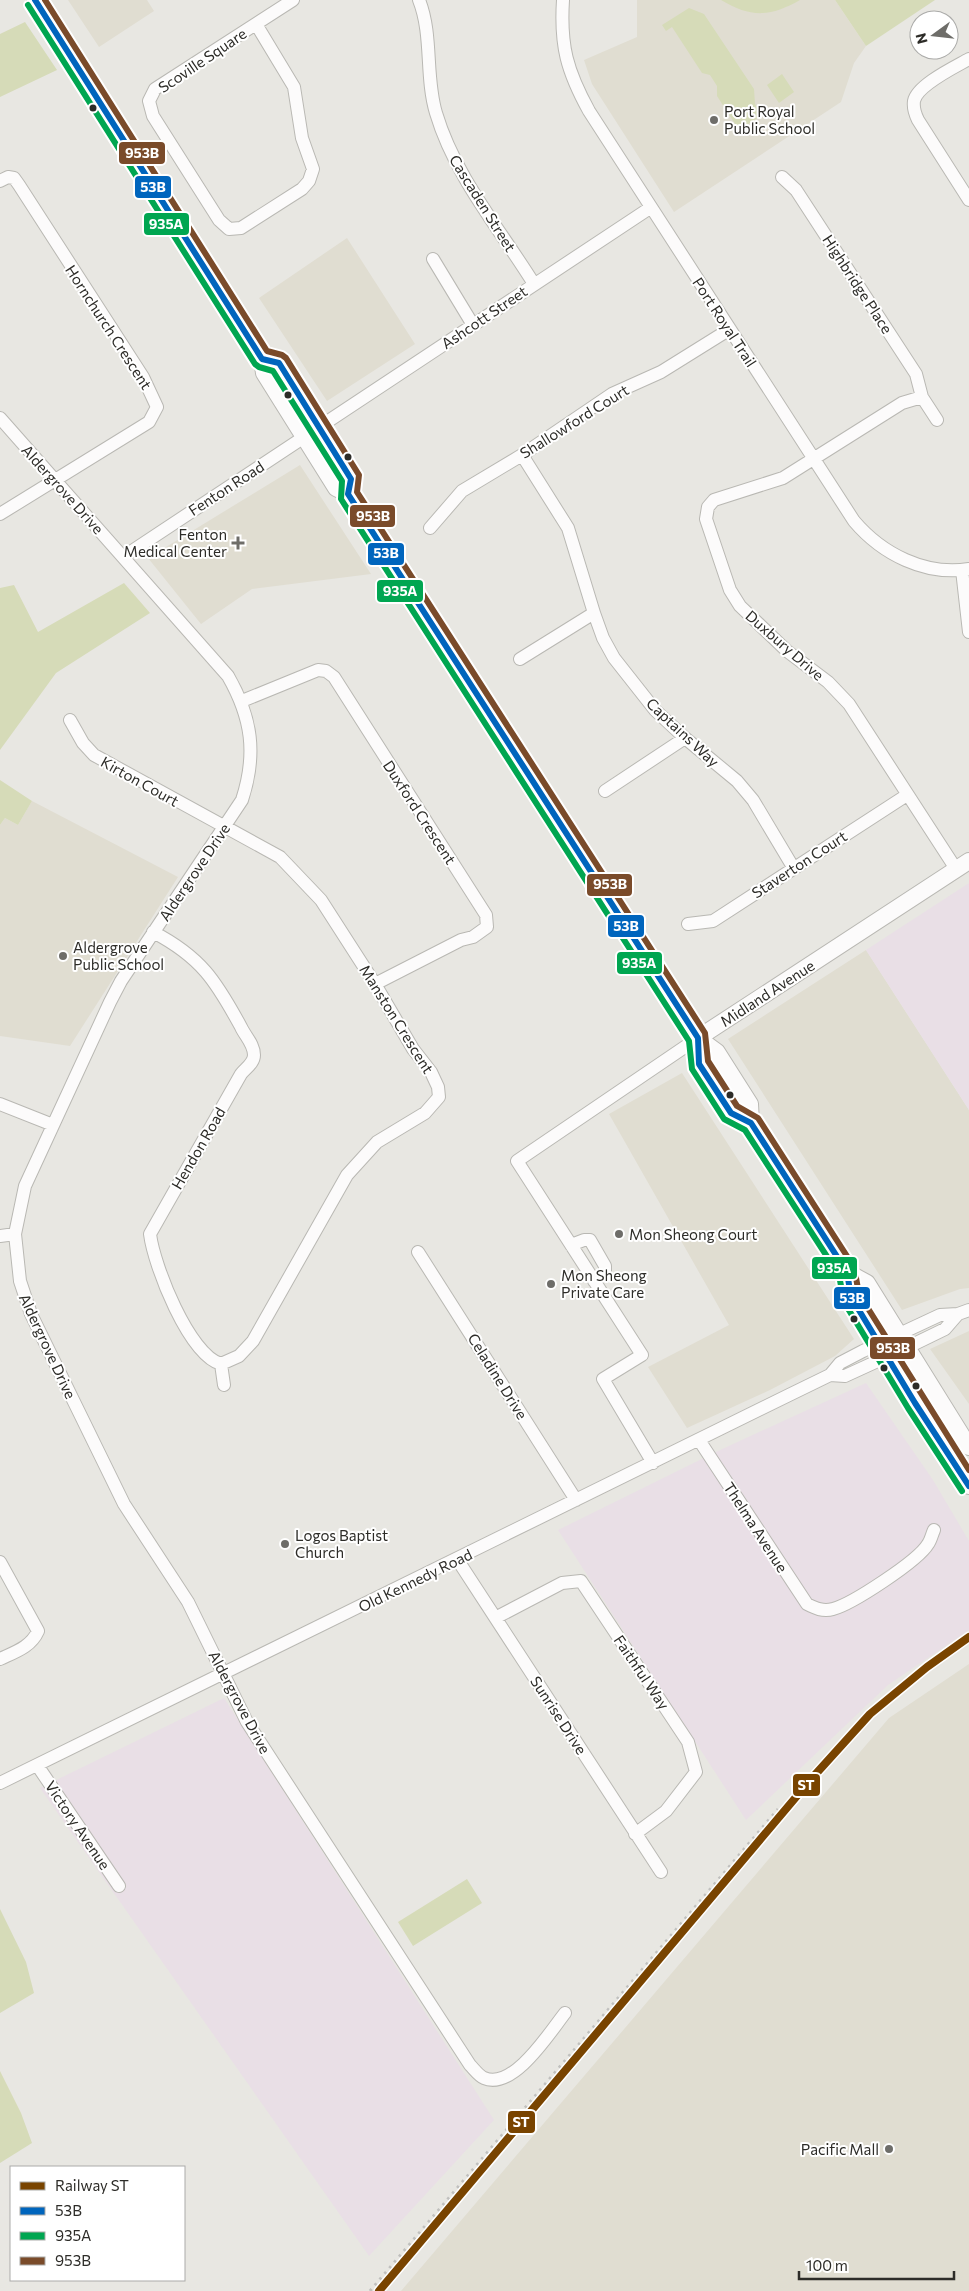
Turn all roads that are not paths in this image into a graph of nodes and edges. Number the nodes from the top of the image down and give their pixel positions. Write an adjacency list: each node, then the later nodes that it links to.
1 (35, 0): 15 (main road)
2 (293, 0): 5 (street, Scoville Square)
3 (419, 0): 12 (street, Cascaden Street)
4 (563, 0): 10 (street, Port Royal Trail)
5 (256, 24): 5 (street, Scoville Square)
6 (969, 58): 9 (street)
7 (782, 177): 16 (street, Highbridge Place)
8 (0, 181): 23 (street, Hornchurch Crescent)
9 (969, 200)
10 (650, 208): 12 (street, Ashcott Street); 14 (street, Port Royal Trail)
11 (433, 259): 13 (street)
12 (534, 284): 13 (street, Ashcott Street)
13 (473, 325): 19 (street, Ashcott Street)
14 (730, 329): 21 (street, Shallowford Court); 22 (street, Port Royal Trail)
15 (262, 359): 19 (main road); 20 (main road)
16 (922, 397): 18 (street, Highbridge Place); 22 (street)
17 (0, 418): 23 (street, Aldergrove Drive)
18 (937, 420)
19 (318, 427): 20 (street, Ashcott Street); 24 (main road)
20 (304, 436): 24 (main road); 27 (street, Fenton Road)
21 (522, 455): 26 (street, Shallowford Court); 29 (street, Captains Way)
22 (814, 458): 28 (street, Port Royal Trail); 36 (street, Duxbury Drive)
23 (54, 479): 25 (street); 27 (street, Aldergrove Drive)
24 (348, 494): 43 (main road)
25 (0, 514)
26 (430, 528)
27 (123, 557): 32 (street, Aldergrove Drive)
28 (966, 570): 30 (street)
29 (594, 613): 31 (street); 34 (street, Captains Way)
30 (969, 632)
31 (520, 659)
32 (242, 700): 37 (street, Aldergrove Drive); 42 (street, Duxford Crescent)
33 (70, 720): 37 (street, Kirton Court)
34 (685, 738): 35 (street); 39 (street, Captains Way)
35 (605, 791)
36 (907, 795): 38 (street, Duxbury Drive); 39 (street, Staverton Court)
37 (223, 828): 41 (street, Aldergrove Drive); 42 (street, Manston Crescent)
38 (963, 865): 43 (main road, Midland Avenue)
39 (793, 867): 40 (street, Staverton Court)
40 (688, 924)
41 (153, 932): 45 (street, Aldergrove Drive); 55 (street, Hendon Road)
42 (375, 984): 55 (street, Manston Crescent)
43 (698, 1038): 48 (street, Midland Avenue); 50 (main road)
44 (0, 1104): 45 (street)
45 (53, 1126): 46 (street, Aldergrove Drive)
46 (16, 1234): 47 (street); 67 (street, Aldergrove Drive)
47 (0, 1236)
48 (571, 1245): 51 (street); 51 (street)
49 (418, 1252): 61 (street, Celadine Drive)
50 (848, 1272): 53 (main road); 54 (main road)
51 (594, 1281): 59 (street)
52 (964, 1312): 53 (street, Old Kennedy Road)
53 (903, 1341): 54 (street, Old Kennedy Road); 58 (main road)
54 (883, 1350): 57 (street, Old Kennedy Road); 60 (main road)
55 (221, 1364): 56 (street)
56 (224, 1385)
57 (699, 1440): 59 (street, Old Kennedy Road); 62 (street, Thelma Avenue)
58 (969, 1447)
59 (653, 1463): 61 (street, Old Kennedy Road)
60 (969, 1486)
61 (576, 1500): 63 (street, Old Kennedy Road)
62 (934, 1530)
63 (457, 1559): 65 (street, Sunrise Drive); 67 (street, Old Kennedy Road)
64 (0, 1562): 66 (street)
65 (497, 1618): 70 (street, Sunrise Drive); 70 (street, Faithful Way)
66 (0, 1659)
67 (222, 1674): 68 (street, Old Kennedy Road); 73 (street, Aldergrove Drive)
68 (37, 1765): 69 (street, Old Kennedy Road); 72 (street, Victory Avenue)
69 (0, 1783)
70 (634, 1834): 71 (street, Sunrise Drive)
71 (660, 1872)
72 (119, 1886)
73 (565, 2014)

